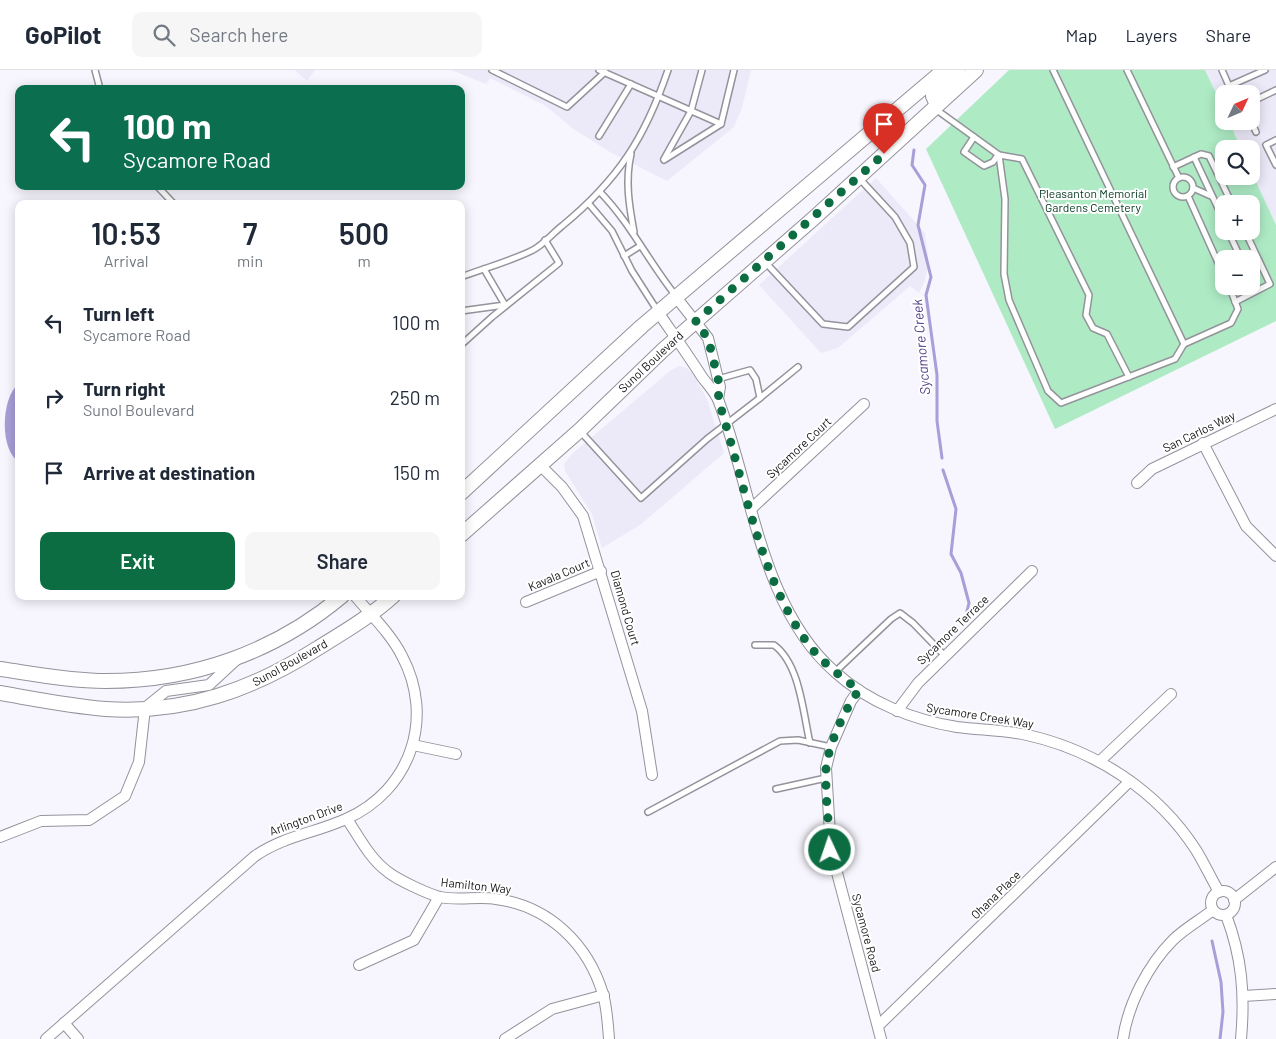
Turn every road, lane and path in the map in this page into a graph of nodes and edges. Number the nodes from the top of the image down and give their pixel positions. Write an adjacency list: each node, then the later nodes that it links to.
1 (94, 70): 15 (lane)
2 (492, 70): 13 (lane)
3 (668, 70): 17 (lane)
4 (702, 70): 20 (lane)
5 (734, 70): 21 (lane)
6 (944, 70): 51 (main road)
7 (958, 70): 19 (main road)
8 (976, 70): 19 (main road, Sunol Boulevard)
9 (1052, 70): 59 (lane)
10 (1127, 70): 29 (lane)
11 (1222, 70): 12 (lane)
12 (1265, 70)
13 (602, 71): 14 (lane)
14 (631, 84): 17 (lane); 22 (lane)
15 (99, 85)
16 (1276, 90): 18 (lane)
17 (659, 96): 20 (lane); 25 (lane)
18 (1260, 98)
19 (936, 107): 23 (lane); 30 (main road, Sunol Boulevard)
20 (691, 111): 21 (lane); 21 (lane)
21 (721, 124)
22 (599, 136)
23 (974, 137): 26 (lane); 26 (lane)
24 (1276, 140): 28 (lane)
25 (632, 151): 34 (lane); 41 (lane)
26 (998, 155): 61 (lane); 61 (lane)
27 (1194, 157): 29 (lane); 35 (lane); 37 (lane)
28 (1276, 165)
29 (1173, 166): 31 (lane)
30 (858, 177): 47 (main road, Sunol Boulevard); 47 (lane)
31 (1179, 178): 32 (lane); 36 (lane)
32 (1193, 188): 36 (lane); 37 (lane)
33 (161, 190): 38 (lane)
34 (600, 192): 40 (lane); 41 (lane)
35 (1228, 195)
36 (1188, 196): 46 (lane)
37 (1212, 196): 39 (lane)
38 (170, 200)
39 (1215, 202)
40 (589, 204): 42 (lane); 45 (lane)
41 (635, 236): 44 (lane)
42 (545, 240): 48 (lane); 53 (lane)
43 (1249, 240): 52 (lane)
44 (640, 246): 45 (lane); 51 (lane)
45 (624, 256): 55 (lane)
46 (1215, 256)
47 (764, 262): 56 (main road, Sunol Boulevard)
48 (484, 269): 49 (lane); 53 (lane)
49 (465, 276)
50 (1233, 295): 52 (lane)
51 (676, 297): 55 (main road); 56 (street)
52 (1235, 302): 59 (lane)
53 (505, 305): 54 (lane); 58 (lane)
54 (465, 310)
55 (658, 312): 57 (street); 72 (main road)
56 (695, 322): 57 (main road, Sunol Boulevard); 62 (street)
57 (676, 339): 64 (street); 68 (main road, Sunol Boulevard)
58 (465, 341)
59 (1184, 344): 61 (lane)
60 (798, 366): 63 (lane)
61 (1129, 377)
62 (718, 379): 63 (lane); 64 (street)
63 (760, 398): 67 (lane)
64 (718, 399): 67 (street)
65 (864, 404): 73 (street, Sycamore Court)
66 (1276, 409): 69 (street, San Carlos Way)
67 (726, 424): 68 (lane); 73 (street)
68 (580, 430): 70 (main road, Sunol Boulevard)
69 (1203, 443): 71 (street, San Carlos Way); 75 (street)
70 (540, 465): 74 (main road, Sunol Boulevard); 77 (street, Diamond Court)
71 (1137, 483)
72 (465, 489)
73 (751, 510): 87 (street)
74 (465, 531)
75 (1276, 556)
76 (1032, 570): 84 (street, Sycamore Terrace)
77 (601, 571): 81 (street, Kavala Court); 98 (street, Diamond Court)
78 (337, 600): 85 (main road, Sunol Boulevard)
79 (358, 600): 82 (street, Arlington Drive)
80 (389, 600): 82 (main road, Sunol Boulevard)
81 (526, 602)
82 (370, 614): 91 (main road, Sunol Boulevard); 94 (street, Arlington Drive)
83 (755, 645): 93 (lane)
84 (945, 656): 87 (lane); 92 (street, Sycamore Terrace)
85 (237, 659): 86 (main road, Sunol Boulevard); 91 (street, Sunol Boulevard)
86 (0, 668)
87 (834, 672): 88 (street)
88 (859, 690): 92 (street, Sycamore Creek Way); 95 (street, Sycamore Road)
89 (0, 693): 91 (main road, Sunol Boulevard)
90 (1171, 694): 97 (street)
91 (146, 708): 104 (street)
92 (897, 711): 97 (street, Sycamore Creek Way)
93 (810, 743): 95 (lane); 102 (lane)
94 (413, 745): 96 (street); 103 (street, Arlington Drive)
95 (831, 747): 99 (street, Sycamore Road)
96 (456, 754)
97 (1100, 761): 100 (street, Sycamore Creek Way)
98 (652, 775)
99 (827, 778): 101 (lane); 116 (street, Sycamore Road)
100 (1130, 781): 106 (street, Sycamore Creek Way); 116 (street, Ohana Place)
101 (776, 789)
102 (648, 812)
103 (347, 819): 107 (street, Hamilton Way); 115 (street, Arlington Drive)
104 (0, 837)
105 (1276, 867): 108 (street)
106 (1219, 892): 108 (street); 109 (street)
107 (439, 897): 111 (street); 113 (street, Hamilton Way)
108 (1234, 900): 110 (street)
109 (1213, 910): 110 (street); 122 (street)
110 (1226, 915): 114 (street)
111 (359, 965)
112 (1276, 994): 114 (street)
113 (604, 995): 119 (street); 120 (street, Hamilton Way)
114 (1244, 996): 123 (street)
115 (64, 1023): 117 (street, Arlington Drive); 118 (street)
116 (878, 1026): 121 (street, Sycamore Road)
117 (46, 1039)
118 (78, 1039)
119 (505, 1039)
120 (610, 1039)
121 (882, 1039)
122 (1124, 1039)
123 (1241, 1039)

